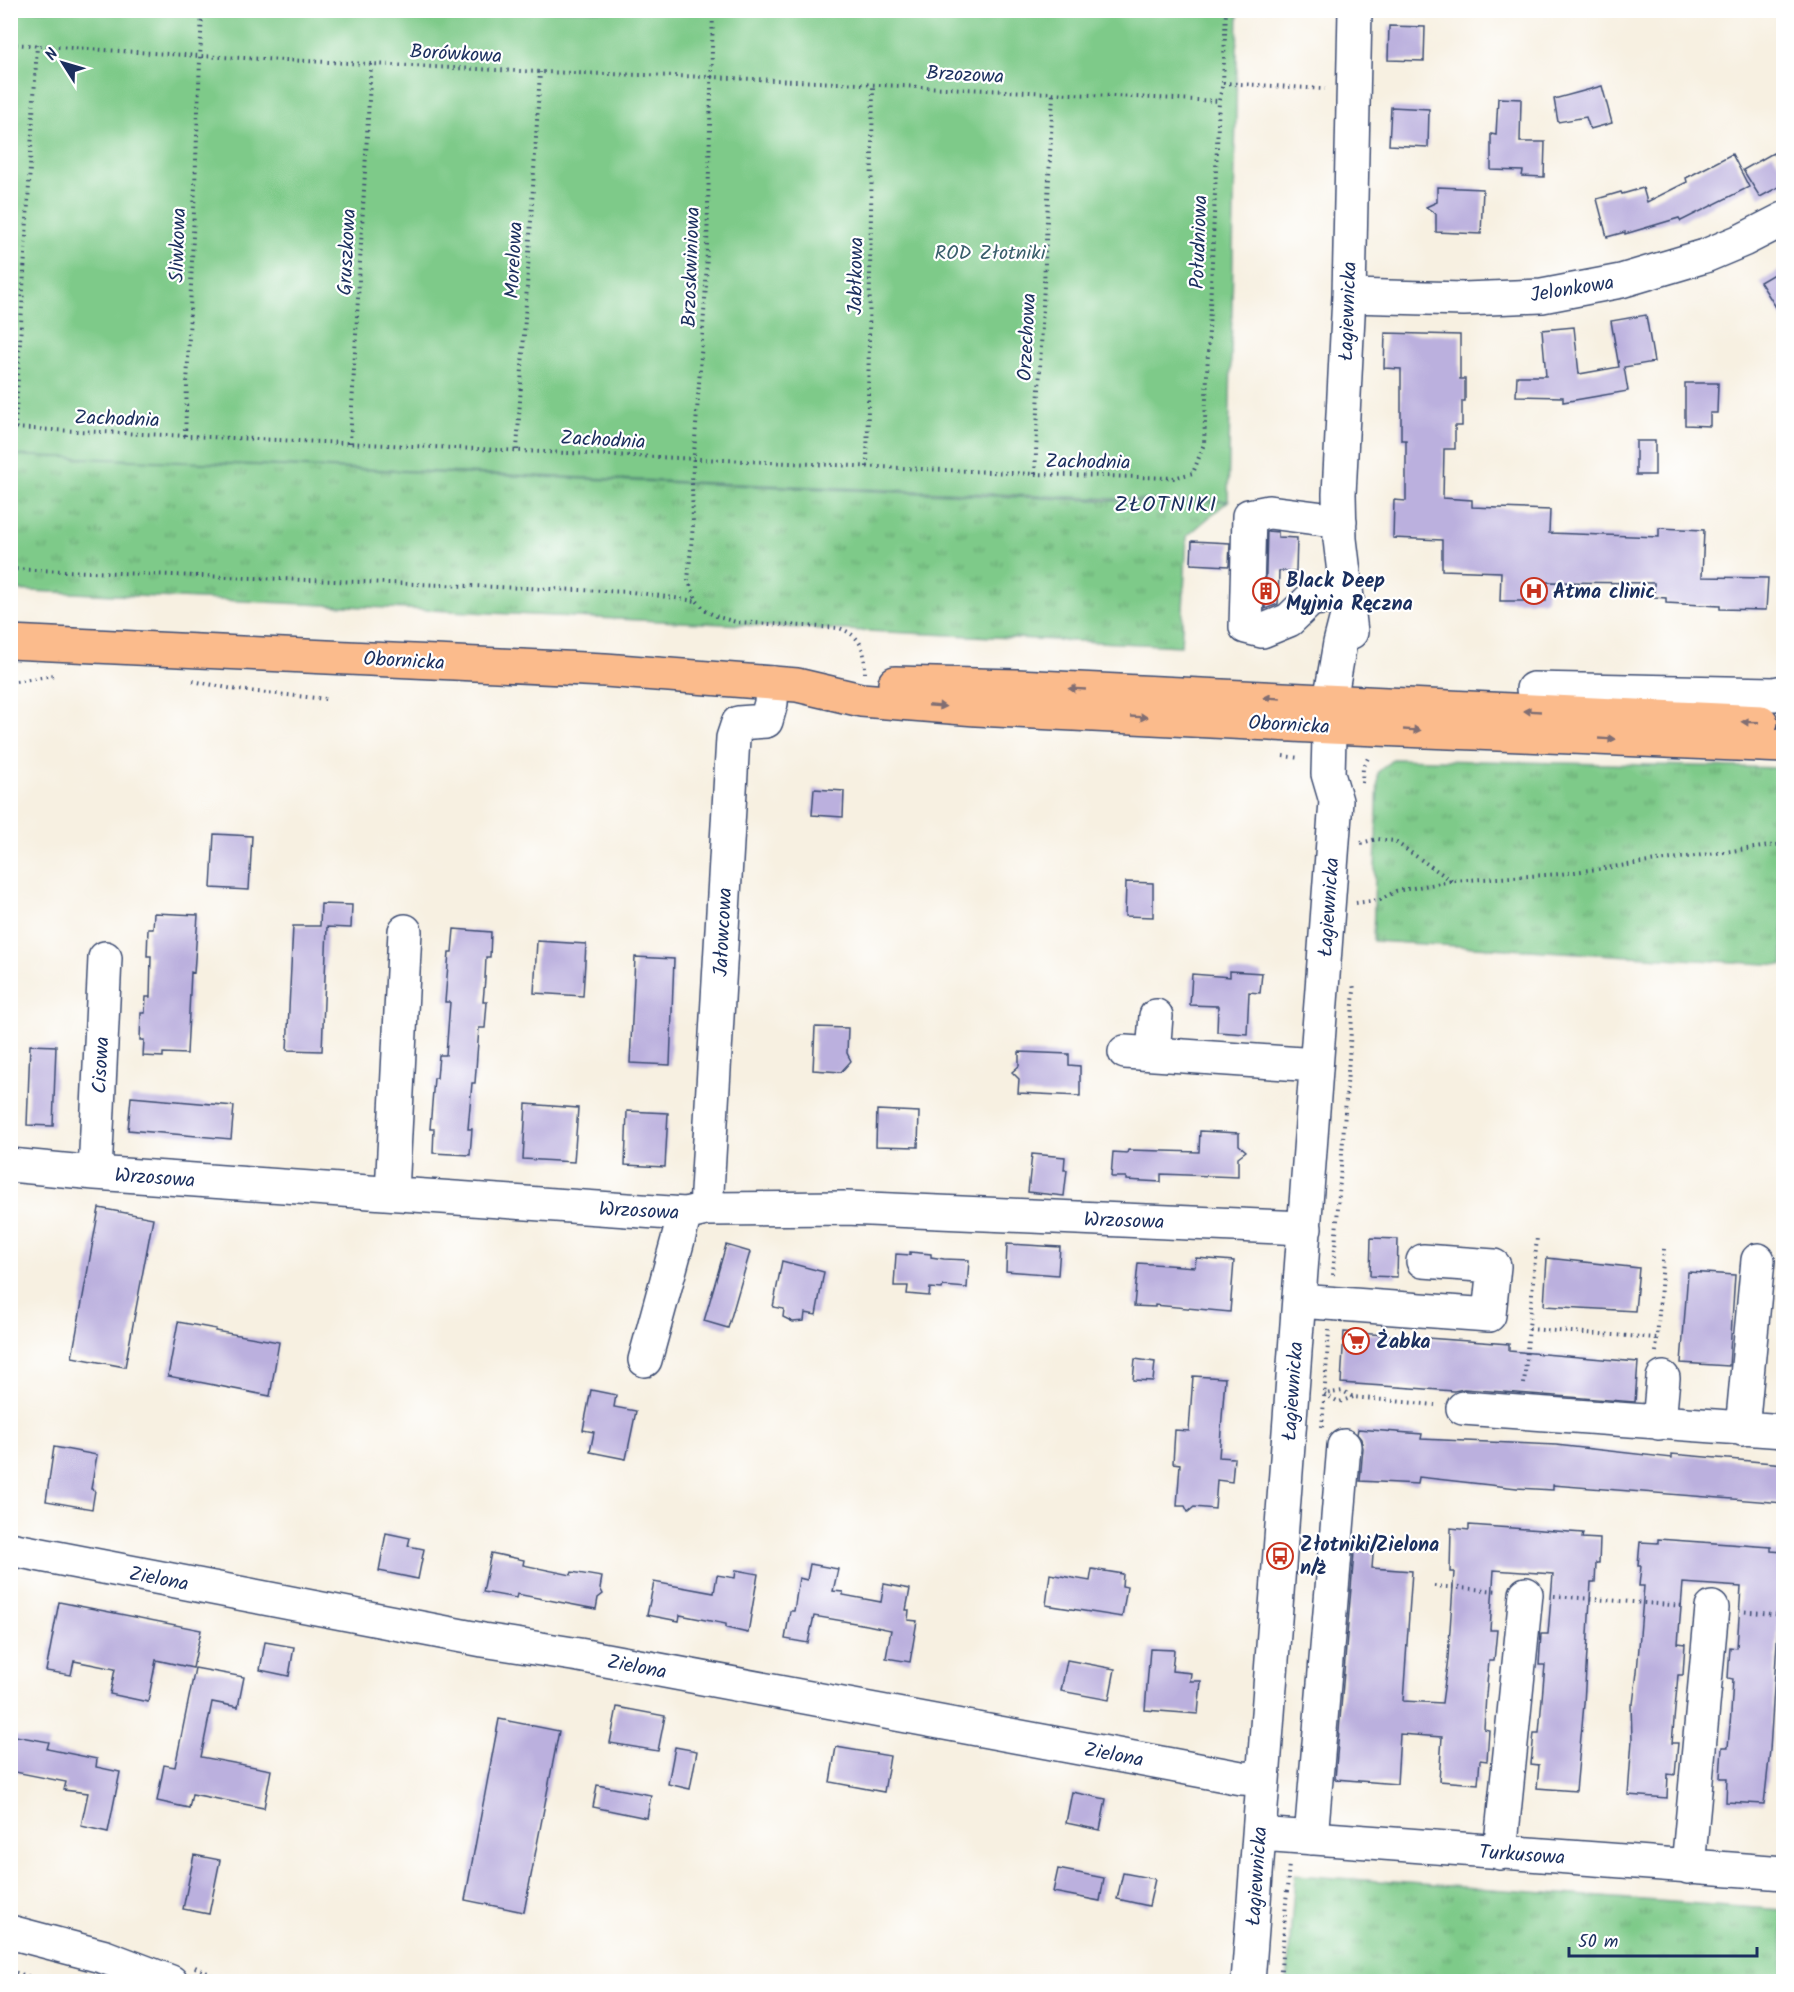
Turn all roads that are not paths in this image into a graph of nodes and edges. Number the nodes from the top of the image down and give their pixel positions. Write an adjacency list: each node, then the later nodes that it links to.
1 (1355, 10): 3 (street, Łagiewnicka)
2 (1784, 219): 3 (street, Jelonkowa)
3 (1348, 296): 4 (street, Łagiewnicka)
4 (1340, 521): 5 (street, Łagiewnicka); 5 (street)
5 (1347, 604): 10 (street, Łagiewnicka)
6 (10, 642): 7 (main road, Obornicka)
7 (784, 684): 10 (main road, Obornicka, one-way to 7); 10 (main road, Obornicka, one-way to 10); 20 (street, Jałowcowa)
8 (1533, 689): 9 (street)
9 (1784, 692)
10 (1342, 714): 11 (main road, Obornicka, one-way to 10); 12 (main road, Obornicka, one-way to 12); 16 (street, Łagiewnicka)
11 (1784, 723)
12 (1784, 746)
13 (405, 931): 19 (street)
14 (105, 958): 18 (street, Cisowa)
15 (1156, 1016): 16 (street)
16 (1316, 1065): 21 (street, Łagiewnicka)
17 (10, 1165): 18 (street, Wrzosowa)
18 (95, 1173): 19 (street, Wrzosowa)
19 (392, 1193): 20 (street, Wrzosowa)
20 (695, 1211): 21 (street, Wrzosowa); 25 (street)
21 (1305, 1228): 24 (street, Łagiewnicka)
22 (1758, 1260): 29 (street)
23 (1423, 1261): 24 (street)
24 (1299, 1301): 35 (street, Łagiewnicka)
25 (645, 1360)
26 (1664, 1378): 28 (street)
27 (1463, 1407): 28 (street)
28 (1659, 1423): 29 (street)
29 (1742, 1429): 30 (street)
30 (1784, 1431)
31 (1344, 1446): 37 (street)
32 (10, 1549): 35 (street, Zielona)
33 (1526, 1594): 38 (street)
34 (1712, 1608): 39 (street)
35 (1263, 1779): 36 (street, Łagiewnicka)
36 (1260, 1834): 37 (street, Turkusowa); 43 (street, Łagiewnicka)
37 (1311, 1838): 38 (street, Turkusowa)
38 (1500, 1853): 39 (street, Turkusowa)
39 (1688, 1867): 40 (street, Turkusowa)
40 (1784, 1873)
41 (10, 1932): 42 (street)
42 (171, 1982)
43 (1248, 1982)

